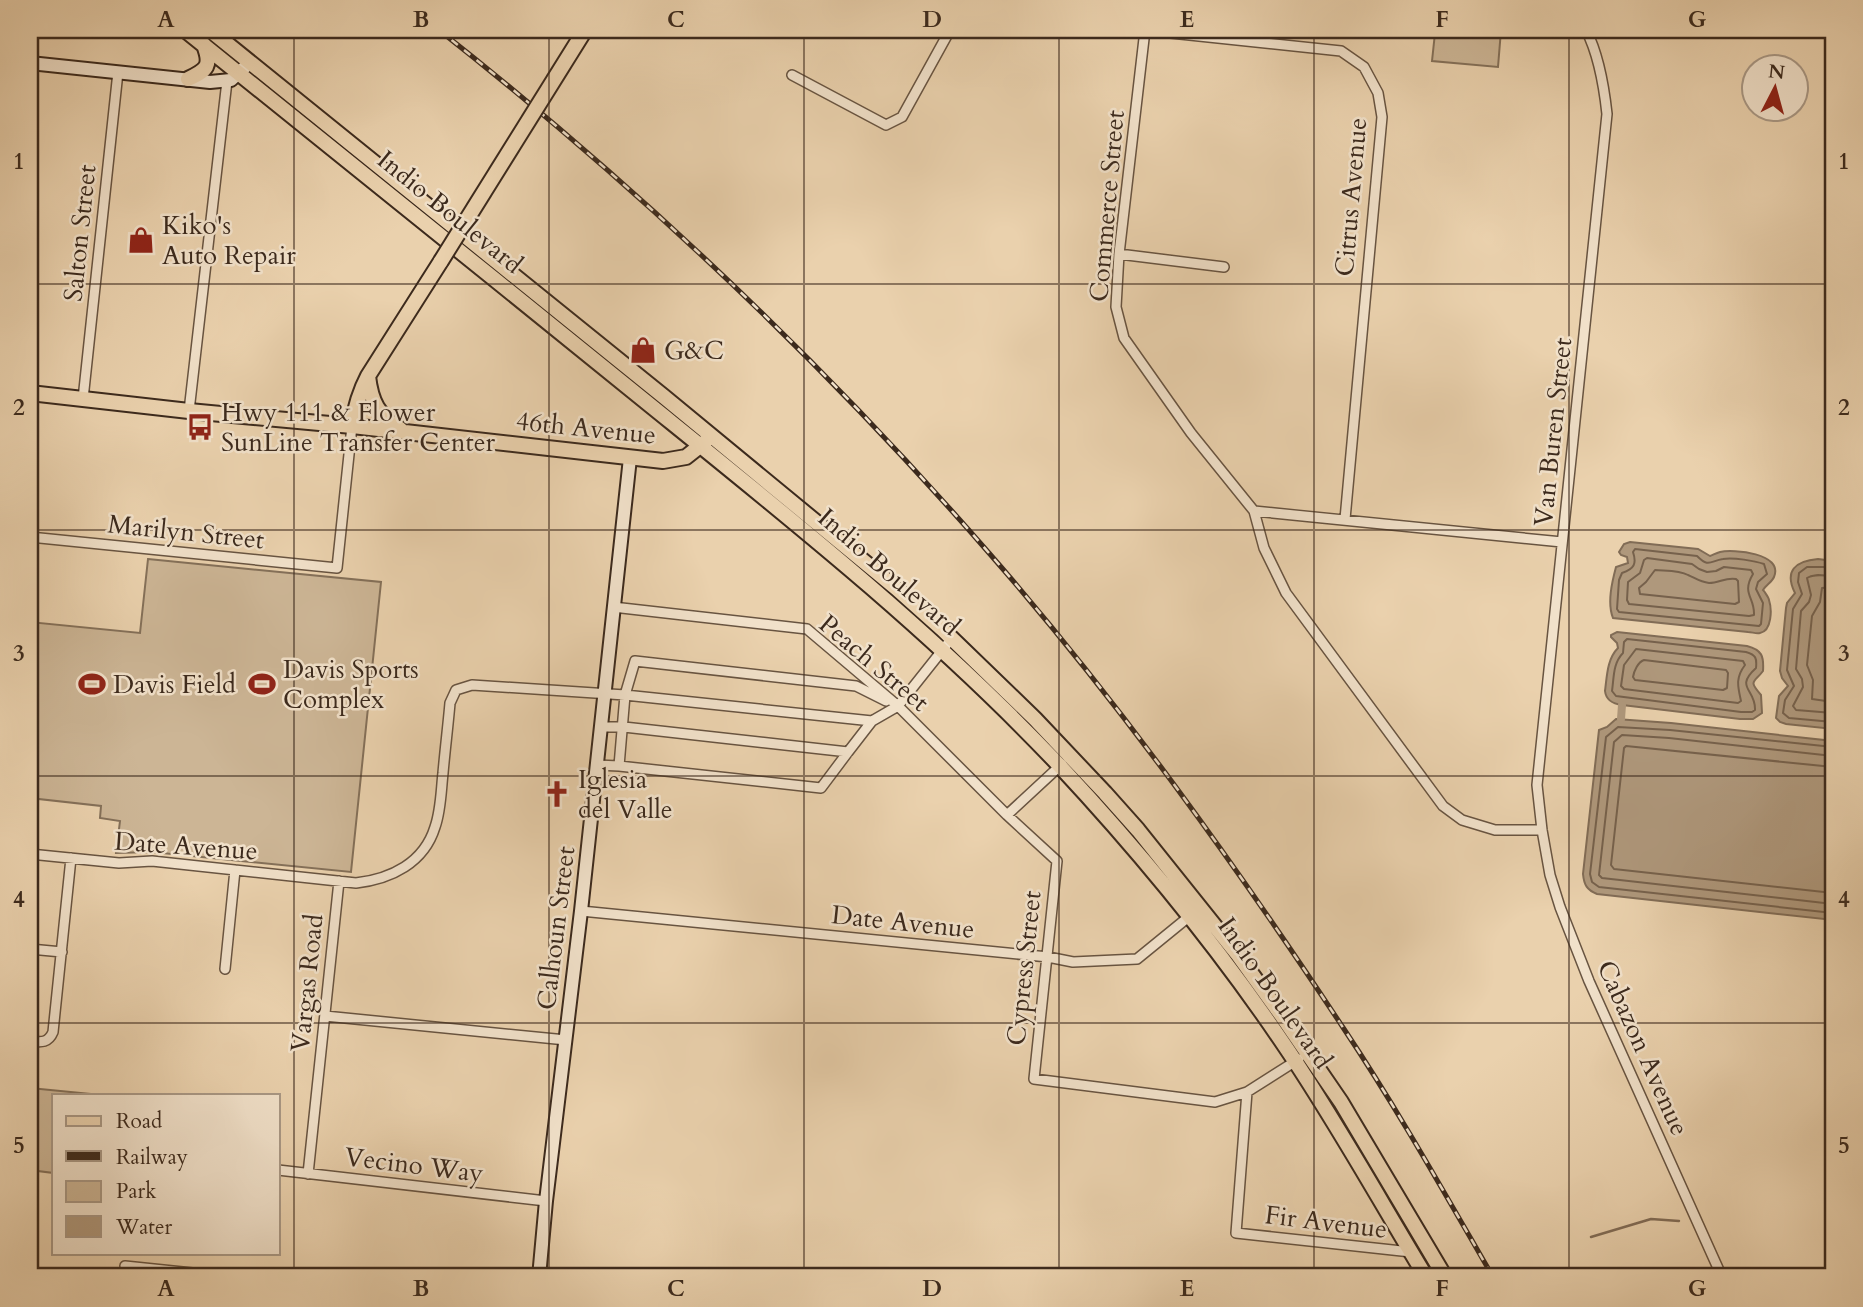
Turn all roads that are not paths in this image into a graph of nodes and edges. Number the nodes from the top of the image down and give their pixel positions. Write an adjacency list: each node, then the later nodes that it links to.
1 (185, 30): 7 (main road, Indio Boulevard)
2 (210, 30): 8 (main road, Indio Boulevard)
3 (585, 30): 18 (main road, bridge)
4 (950, 30): 11 (street)
5 (1144, 30): 16 (street, Commerce Street); 28 (street, Citrus Avenue)
6 (1586, 30): 30 (street, Van Buren Street)
7 (204, 45): 12 (main road, Indio Boulevard); 13 (main road)
8 (250, 62): 12 (street); 15 (main road, Indio Boulevard)
9 (30, 63): 10 (street)
10 (118, 72): 13 (street); 20 (street, Salton Street)
11 (792, 75)
12 (233, 77): 13 (street); 14 (main road, Indio Boulevard); 21 (street)
13 (188, 79)
14 (322, 140): 15 (main road); 25 (main road, Indio Boulevard)
15 (380, 167): 24 (main road, Indio Boulevard)
16 (1119, 254): 17 (street); 27 (street, Commerce Street)
17 (1224, 267)
18 (368, 376): 22 (main road); 23 (main road)
19 (30, 393): 20 (main road, 46th Avenue)
20 (83, 400): 21 (main road, 46th Avenue)
21 (189, 411): 22 (main road, 46th Avenue)
22 (352, 426): 23 (main road, 46th Avenue); 29 (street, Marilyn Street)
23 (405, 432): 26 (main road, 46th Avenue)
24 (712, 436): 25 (main road, 46th Avenue); 32 (main road, Indio Boulevard)
25 (700, 446): 26 (main road, 46th Avenue); 32 (main road, Indio Boulevard)
26 (630, 458): 31 (street, Calhoun Street)
27 (1254, 511): 28 (street); 44 (street)
28 (1345, 519): 30 (street)
29 (30, 537)
30 (1562, 542): 44 (street, Van Buren Street)
31 (613, 607): 33 (street, Calhoun Street); 35 (street, Peach Street)
32 (947, 644): 35 (street); 40 (main road, Indio Boulevard)
33 (605, 695): 34 (street); 37 (street, Calhoun Street); 49 (street, Date Avenue)
34 (625, 695): 35 (street); 36 (street); 38 (street)
35 (898, 706): 36 (street); 43 (street, Peach Street)
36 (872, 721): 39 (street)
37 (601, 727): 38 (street); 41 (street, Calhoun Street)
38 (624, 727): 39 (street); 42 (street)
39 (848, 752): 42 (street)
40 (1065, 761): 43 (street); 51 (main road, Indio Boulevard)
41 (597, 765): 42 (street); 50 (street, Calhoun Street)
42 (620, 766)
43 (1007, 815): 47 (street, Peach Street)
44 (1542, 830): 70 (street, Cabazon Avenue)
45 (30, 854): 46 (street, Date Avenue)
46 (71, 858): 48 (street, Date Avenue); 53 (street)
47 (1057, 862): 54 (street, Cypress Street)
48 (235, 870): 49 (street, Date Avenue); 55 (street)
49 (339, 881): 56 (street, Vargas Road)
50 (582, 911): 54 (street, Date Avenue); 57 (street, Calhoun Street)
51 (1195, 911): 54 (street, Date Avenue); 59 (main road, Indio Boulevard)
52 (30, 949): 53 (street)
53 (62, 952): 58 (street)
54 (1048, 957): 60 (street, Cypress Street)
55 (225, 969)
56 (325, 1016): 57 (street); 62 (street, Vargas Road)
57 (566, 1040): 63 (street, Calhoun Street)
58 (30, 1041)
59 (1301, 1057): 60 (street); 64 (main road, Indio Boulevard); 69 (main road, Indio Boulevard)
60 (1247, 1092): 64 (street, Fir Avenue)
61 (280, 1170): 62 (street, Vecino Way)
62 (308, 1174): 63 (street, Vecino Way)
63 (546, 1201): 67 (street, Calhoun Street)
64 (1411, 1252): 68 (main road, Indio Boulevard)
65 (125, 1266): 66 (street)
66 (231, 1277)
67 (539, 1277)
68 (1426, 1277)
69 (1445, 1277)
70 (1721, 1277)

